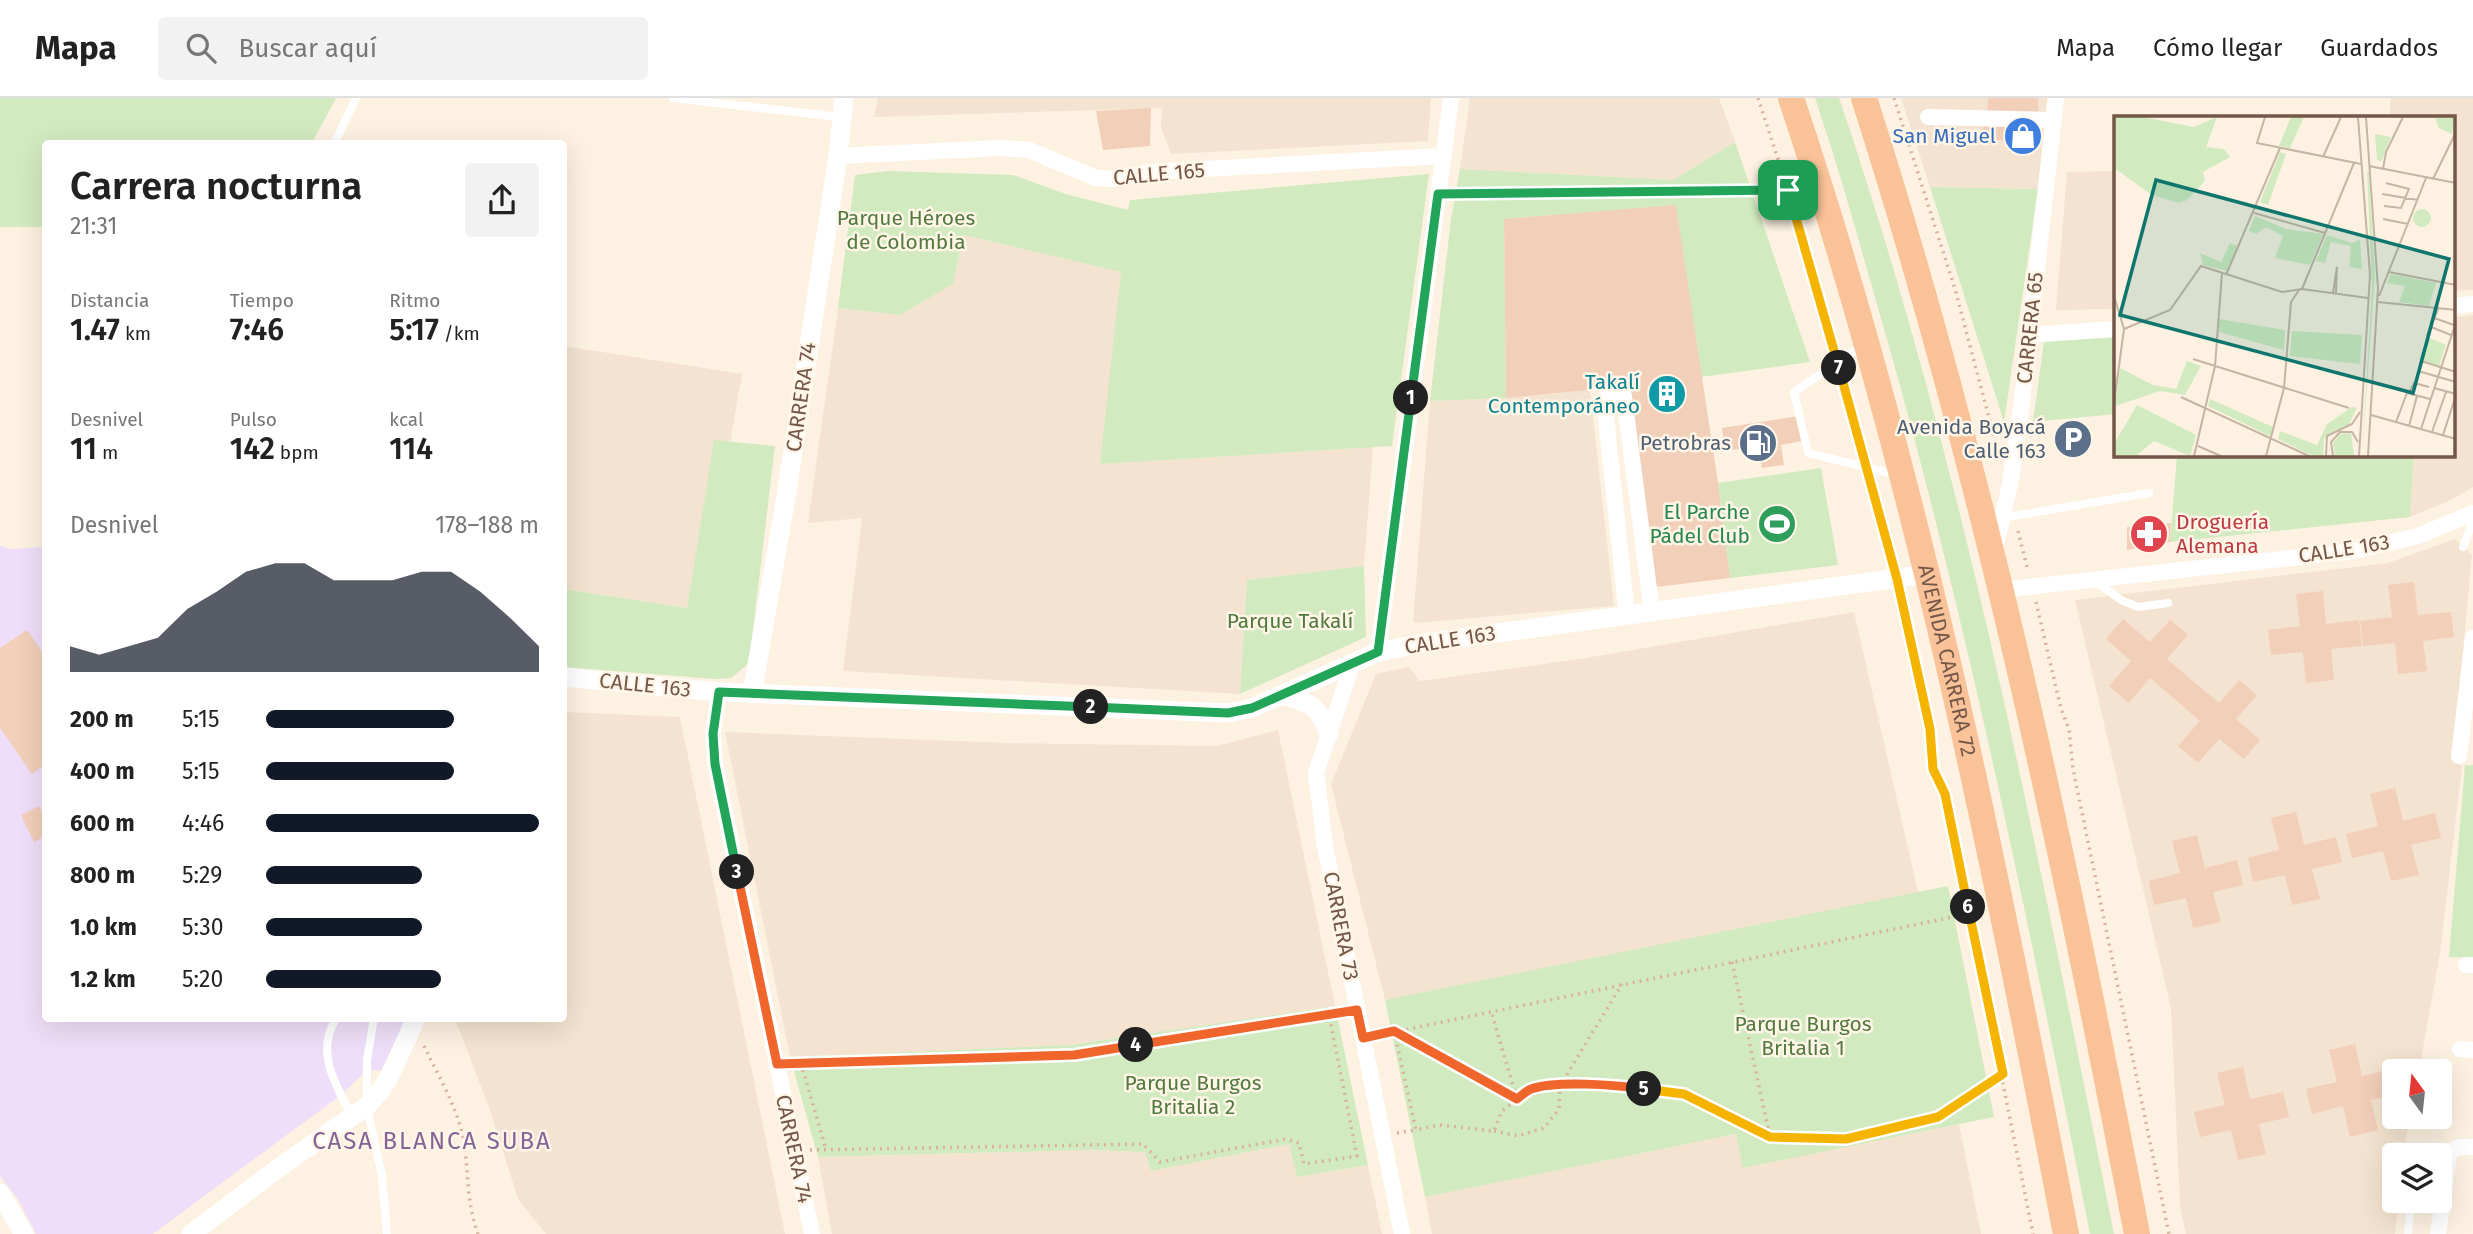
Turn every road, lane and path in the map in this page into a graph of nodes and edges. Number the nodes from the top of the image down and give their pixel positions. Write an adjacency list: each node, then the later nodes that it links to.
1 (356, 98): 12 (lane)
2 (673, 98): 9 (lane)
3 (1451, 98): 14 (street)
4 (1758, 98): 15 (path)
5 (1791, 98): 16 (highway, AVENIDA CARRERA 72)
6 (1864, 98): 31 (highway)
7 (1894, 98): 22 (path)
8 (2056, 98): 11 (street, CARRERA 65)
9 (843, 107): 13 (street, CARRERA 74)
10 (1928, 117): 11 (street)
11 (2053, 120): 19 (street, CARRERA 65)
12 (336, 140)
13 (838, 156): 14 (street, CALLE 165); 47 (street, CARRERA 74)
14 (1443, 156): 17 (street)
15 (1788, 190): 16 (path); 17 (path); 21 (path)
16 (1821, 190): 20 (highway, AVENIDA CARRERA 72)
17 (1438, 194): 42 (street)
18 (2114, 329): 19 (street)
19 (2029, 335): 27 (street, CARRERA 65)
20 (1865, 343): 21 (lane); 24 (highway, AVENIDA CARRERA 72)
21 (1838, 363): 23 (path); 23 (lane)
22 (1998, 451)
23 (1866, 466): 24 (lane); 34 (path)
24 (1902, 476): 33 (highway, AVENIDA CARRERA 72)
25 (2150, 493): 27 (lane)
26 (2473, 513): 35 (street, CALLE 163)
27 (2008, 517): 31 (street, CARRERA 65); 36 (path)
28 (2473, 521): 29 (lane)
29 (2463, 547)
30 (1645, 554): 32 (street); 32 (street); 39 (street)
31 (1993, 555): 37 (highway)
32 (1621, 558): 40 (street)
33 (1927, 574): 34 (street, CALLE 163); 51 (highway, AVENIDA CARRERA 72)
34 (1897, 579): 39 (street, CALLE 163); 52 (path)
35 (2093, 580): 36 (street, CALLE 163); 38 (lane)
36 (2032, 587): 37 (street, CALLE 163); 86 (path)
37 (2001, 590): 85 (highway)
38 (2168, 603)
39 (1652, 612): 40 (street, CALLE 163)
40 (1627, 616): 42 (street, CALLE 163)
41 (2473, 638): 44 (street)
42 (1378, 652): 43 (street, CALLE 163)
43 (1353, 662): 48 (street, CALLE 163); 49 (street, CARRERA 73)
44 (2470, 674): 50 (street)
45 (567, 677): 46 (street, CALLE 163)
46 (719, 692): 47 (street, CALLE 163); 65 (street, CARRERA 74)
47 (752, 694): 48 (street, CALLE 163)
48 (1282, 695): 49 (street)
49 (1329, 734): 55 (street, CARRERA 73)
50 (2458, 757)
51 (2001, 907): 52 (path); 84 (highway, AVENIDA CARRERA 72)
52 (1969, 913): 53 (path); 66 (path)
53 (1732, 962): 54 (path); 71 (path)
54 (1622, 984): 56 (path); 67 (path)
55 (1357, 1010): 57 (path); 63 (street, CARRERA 73)
56 (1491, 1012): 62 (path); 68 (path)
57 (1329, 1015): 64 (path); 73 (path)
58 (334, 1022): 69 (lane)
59 (373, 1022): 69 (lane)
60 (414, 1022): 69 (street)
61 (414, 1022): 80 (path)
62 (1394, 1031): 63 (path); 68 (path); 70 (path)
63 (1363, 1038): 82 (street, CARRERA 73)
64 (801, 1063): 65 (path); 73 (path)
65 (777, 1064): 74 (street, CARRERA 74)
66 (2003, 1074): 71 (path); 83 (path)
67 (1560, 1086): 68 (path); 70 (path); 71 (path)
68 (1517, 1099): 70 (path)
69 (360, 1112): 78 (street); 79 (lane)
70 (1494, 1131)
71 (1770, 1137)
72 (2465, 1147): 88 (street)
73 (826, 1150): 74 (path)
74 (794, 1151): 81 (street, CARRERA 74)
75 (0, 1194): 77 (street)
76 (2410, 1213): 87 (lane)
77 (24, 1234)
78 (191, 1234)
79 (387, 1234)
80 (478, 1234)
81 (812, 1234)
82 (1402, 1234)
83 (2033, 1234)
84 (2066, 1234)
85 (2137, 1234)
86 (2169, 1234)
87 (2408, 1234)
88 (2438, 1234)

